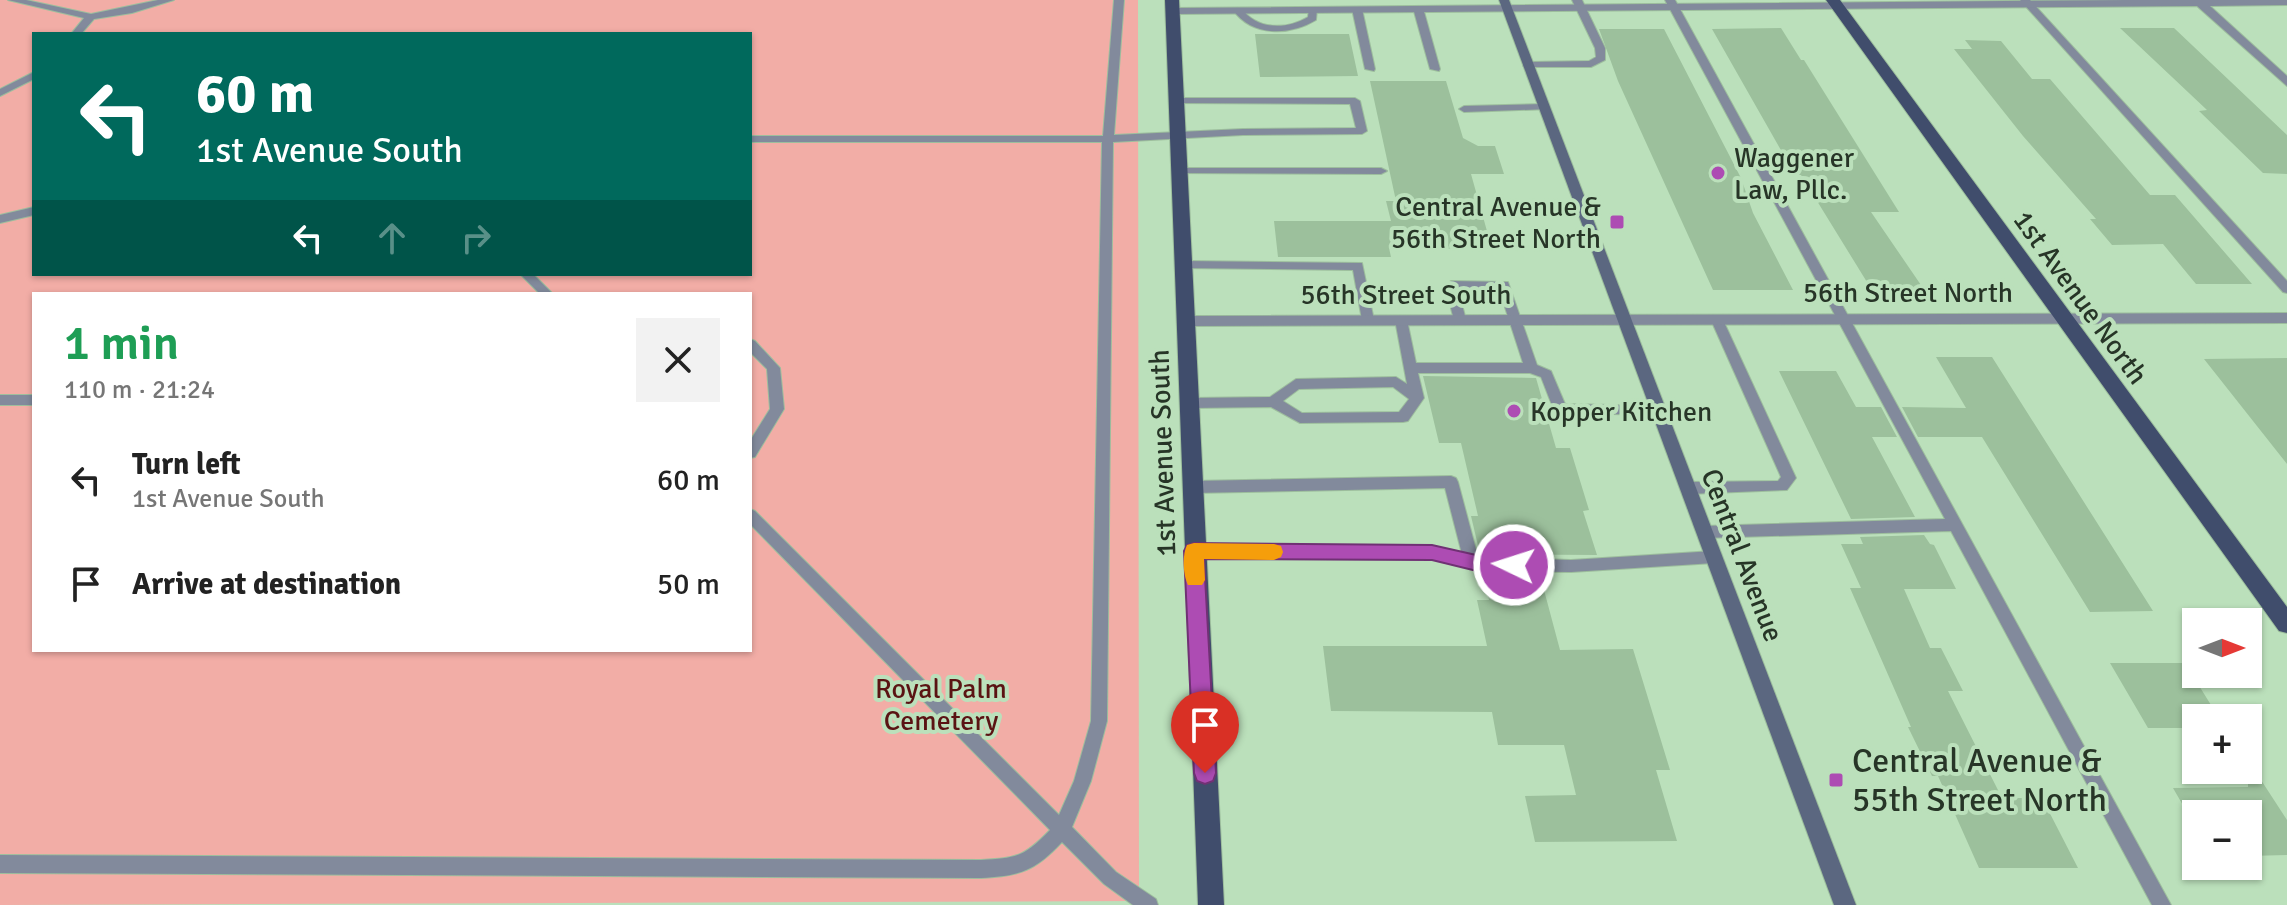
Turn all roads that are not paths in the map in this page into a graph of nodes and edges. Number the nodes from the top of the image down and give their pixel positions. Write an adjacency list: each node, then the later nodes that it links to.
1 (13, 0): 16 (lane)
2 (169, 0): 16 (lane)
3 (1119, 0): 29 (lane)
4 (2198, 1): 5 (street); 6 (street); 22 (street)
5 (2027, 2): 8 (street); 36 (lane)
6 (2287, 2)
7 (1672, 3): 8 (street); 10 (street); 40 (lane)
8 (1834, 3): 38 (main road, 1st Avenue North)
9 (1506, 4): 10 (street); 13 (street); 18 (main road, Central Avenue)
10 (1579, 4): 18 (lane)
11 (1172, 5): 15 (street); 24 (main road, 1st Avenue South)
12 (1350, 6): 13 (street); 14 (street); 19 (lane)
13 (1418, 8): 20 (lane)
14 (1312, 9): 15 (street); 15 (lane)
15 (1238, 10)
16 (91, 17): 17 (lane)
17 (78, 32)
18 (1528, 65): 25 (main road, Central Avenue)
19 (1370, 69)
20 (1435, 69)
21 (32, 76): 23 (lane)
22 (2287, 82)
23 (0, 93)
24 (1177, 101): 27 (main road, 1st Avenue South); 27 (lane)
25 (1545, 107): 26 (lane); 45 (main road, Central Avenue)
26 (1464, 109)
27 (1179, 135): 29 (lane); 30 (main road, 1st Avenue South)
28 (752, 139): 29 (lane)
29 (1108, 139): 67 (lane)
30 (1180, 171): 31 (lane); 34 (main road, 1st Avenue South)
31 (1381, 171)
32 (32, 211): 33 (lane)
33 (0, 219)
34 (1185, 265): 41 (lane); 47 (main road, 1st Avenue South)
35 (528, 276): 37 (lane)
36 (2287, 289)
37 (545, 292)
38 (2061, 317): 39 (street, 56th Street North); 40 (street, 56th Street North); 66 (main road, 1st Avenue North)
39 (2287, 318)
40 (1842, 319): 46 (street, 56th Street North); 61 (lane)
41 (1368, 320): 42 (street, 56th Street South); 47 (street, 56th Street South)
42 (1401, 320): 43 (street, 56th Street South); 49 (lane)
43 (1460, 320): 44 (street, 56th Street South); 44 (lane)
44 (1515, 320): 45 (street, 56th Street South); 50 (lane)
45 (1625, 320): 46 (street, 56th Street North); 56 (main road, Central Avenue)
46 (1717, 320): 59 (lane)
47 (1188, 321): 55 (main road, 1st Avenue South)
48 (752, 346): 57 (lane)
49 (1411, 368): 50 (lane); 51 (lane)
50 (1531, 368): 56 (lane)
51 (1417, 398): 54 (lane); 54 (lane)
52 (0, 400): 53 (lane)
53 (32, 400)
54 (1273, 402): 55 (lane)
55 (1190, 403): 58 (main road, 1st Avenue South)
56 (1659, 411): 59 (main road, Central Avenue)
57 (752, 450)
58 (1192, 487): 63 (main road, 1st Avenue South); 65 (lane)
59 (1688, 488): 62 (main road, Central Avenue)
60 (752, 517): 67 (lane)
61 (1955, 525): 62 (lane); 72 (lane)
62 (1704, 532): 64 (main road, Central Avenue)
63 (1194, 551): 65 (lane); 70 (main road, 1st Avenue South)
64 (1714, 557): 65 (lane); 71 (main road, Central Avenue)
65 (1478, 563)
66 (2287, 624)
67 (1062, 830): 68 (lane); 69 (lane)
68 (0, 864)
69 (1149, 905)
70 (1211, 905)
71 (1845, 905)
72 (2162, 905)

